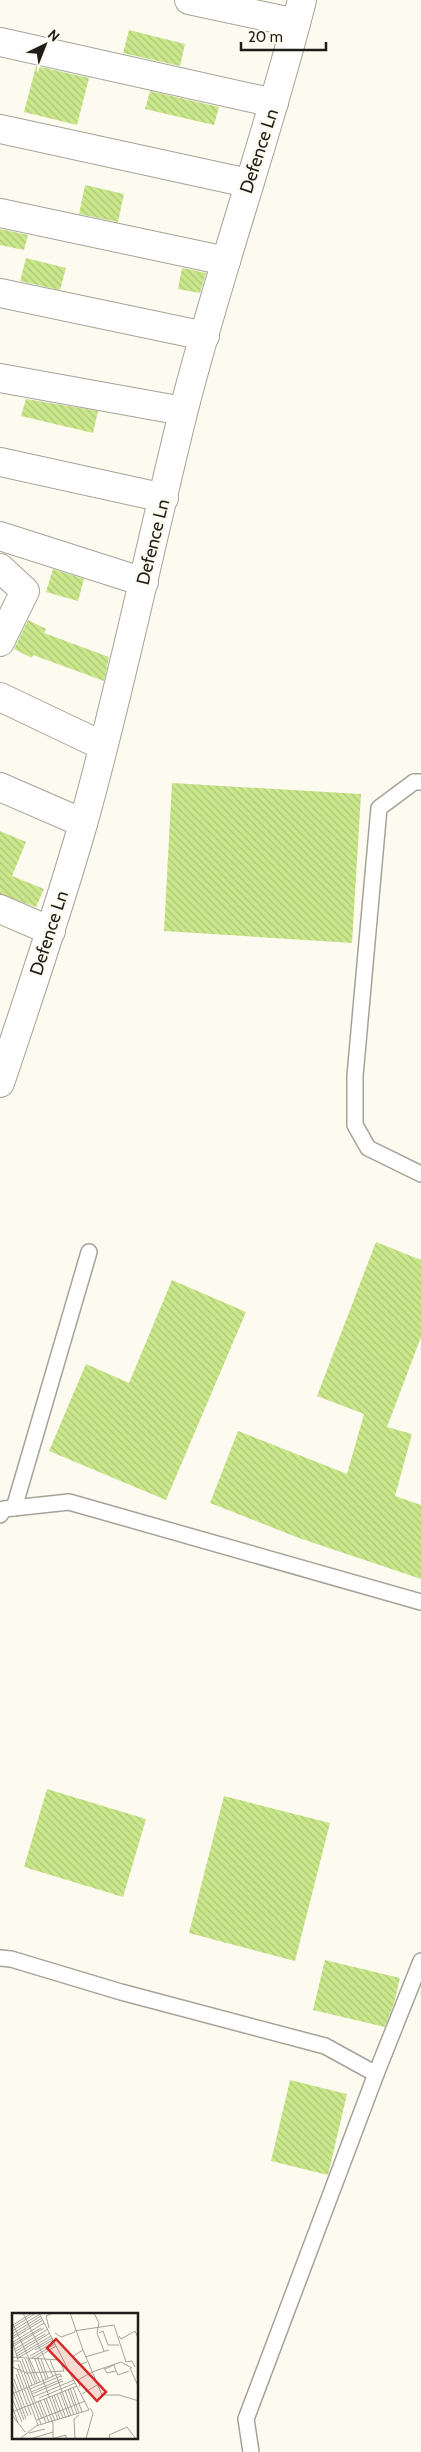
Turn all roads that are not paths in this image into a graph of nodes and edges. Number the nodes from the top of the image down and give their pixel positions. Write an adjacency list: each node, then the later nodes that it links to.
1 (189, 0): 2 (street)
2 (299, 12): 4 (street, Defence Ln)
3 (0, 42): 4 (street)
4 (274, 103): 6 (street, Defence Ln)
5 (0, 130): 6 (street)
6 (248, 183): 8 (street, Defence Ln)
7 (0, 214): 8 (street)
8 (226, 261): 10 (street, Defence Ln)
9 (0, 294): 10 (street)
10 (205, 336): 12 (street, Defence Ln)
11 (0, 378): 12 (street)
12 (183, 412): 14 (street, Defence Ln)
13 (0, 462): 14 (street)
14 (164, 498): 17 (street, Defence Ln)
15 (0, 536): 17 (street)
16 (0, 568): 18 (street)
17 (144, 582): 20 (street, Defence Ln)
18 (0, 642)
19 (0, 697): 20 (street)
20 (103, 746): 23 (street, Defence Ln)
21 (421, 782): 27 (lane)
22 (0, 787): 23 (street)
23 (83, 823): 25 (street, Defence Ln)
24 (0, 909): 25 (street)
25 (50, 931): 26 (street, Defence Ln)
26 (0, 1082)
27 (421, 1174)
28 (89, 1252): 29 (lane)
29 (14, 1508): 30 (lane); 31 (lane)
30 (0, 1515)
31 (421, 1602)
32 (0, 1958): 34 (lane)
33 (421, 1961): 34 (lane)
34 (376, 2074): 35 (lane)
35 (251, 2452)

